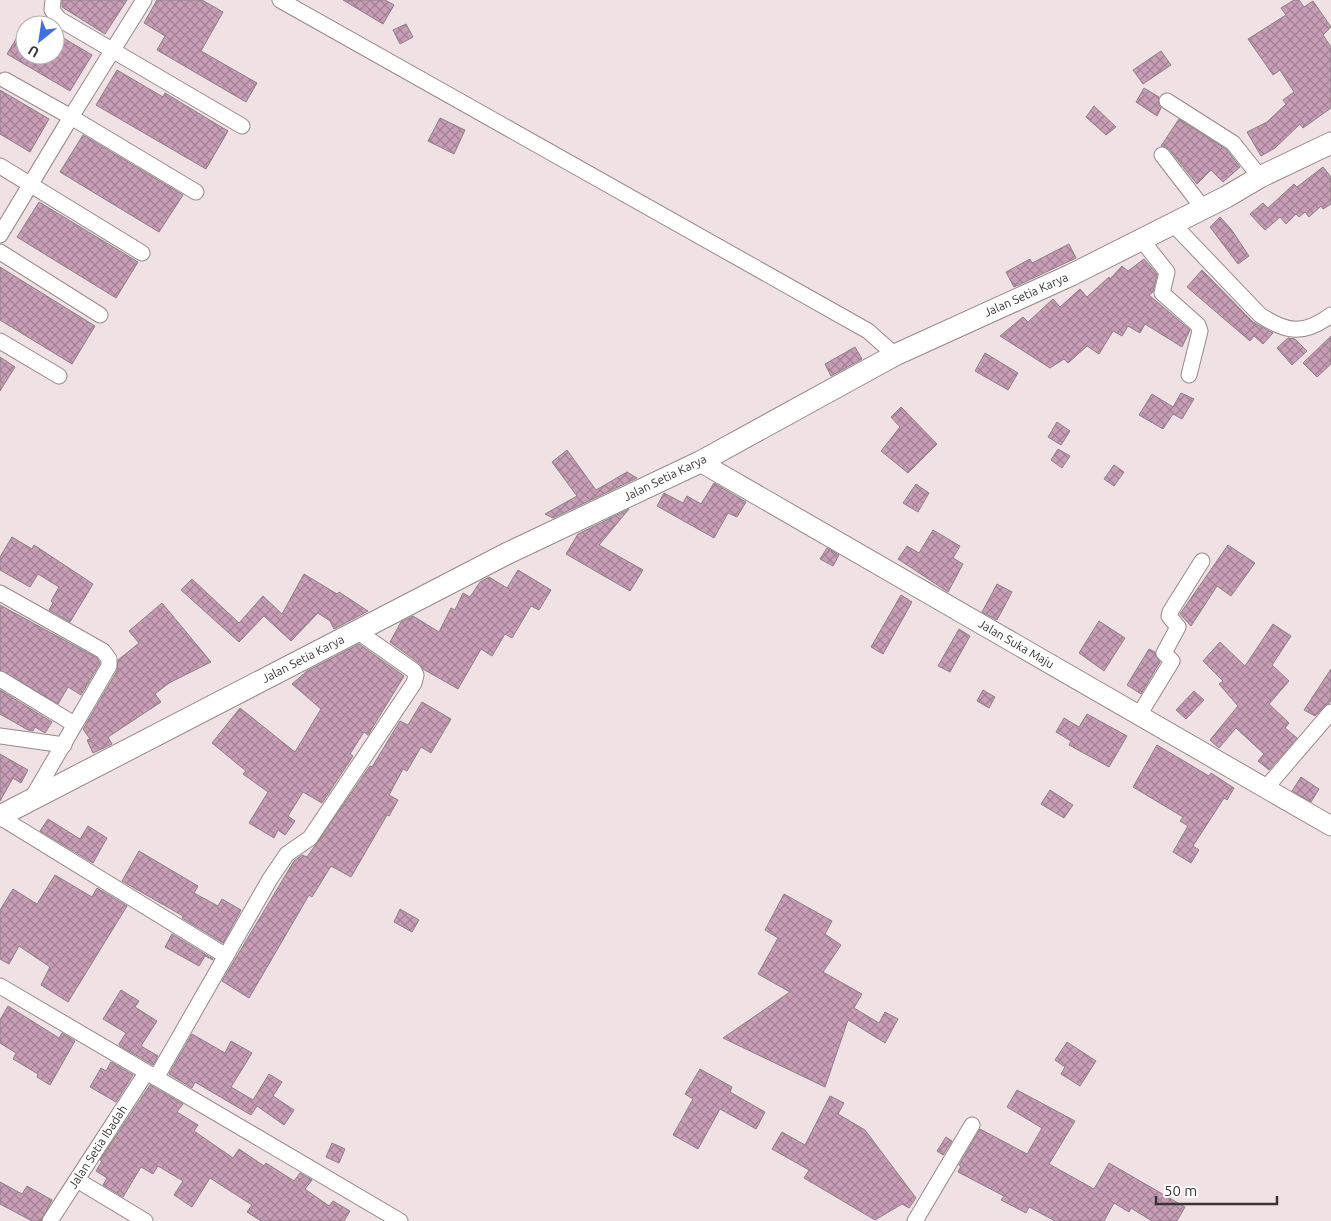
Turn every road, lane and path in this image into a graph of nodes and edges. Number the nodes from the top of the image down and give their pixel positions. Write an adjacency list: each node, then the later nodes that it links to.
1 (54, 0): 4 (street)
2 (144, 0): 4 (street)
3 (280, 0): 24 (street)
4 (112, 51): 7 (street); 8 (street)
5 (5, 80): 7 (street)
6 (1167, 101): 12 (street)
7 (71, 117): 13 (street); 14 (street)
8 (242, 126)
9 (1331, 143): 12 (main road, Jalan Setia Karya)
10 (1162, 155): 15 (street)
11 (0, 166): 13 (street)
12 (1260, 177): 15 (main road, Jalan Setia Karya)
13 (29, 186): 17 (street); 20 (street)
14 (196, 192)
15 (1203, 208): 16 (main road, Jalan Setia Karya)
16 (1173, 224): 18 (main road, Jalan Setia Karya); 22 (street)
17 (0, 235)
18 (1141, 239): 24 (main road, Jalan Setia Karya); 25 (street)
19 (0, 252): 21 (street)
20 (142, 253)
21 (100, 315)
22 (1331, 315)
23 (0, 341): 26 (street)
24 (895, 355): 27 (main road, Jalan Setia Karya)
25 (1189, 375)
26 (59, 376)
27 (700, 462): 30 (main road, Jalan Setia Karya); 33 (street, Jalan Suka Maju)
28 (1202, 561): 33 (street)
29 (0, 593): 34 (street)
30 (357, 631): 38 (main road, Jalan Setia Karya); 41 (street, Jalan Setia Ibadah)
31 (0, 679): 34 (street)
32 (1331, 712): 37 (street)
33 (1139, 715): 37 (street, Jalan Suka Maju)
34 (74, 724): 36 (street)
35 (0, 736): 36 (street)
36 (64, 744): 38 (street)
37 (1265, 789): 40 (street, Jalan Suka Maju)
38 (32, 798): 39 (main road, Jalan Setia Karya)
39 (0, 816): 41 (street)
40 (1331, 826)
41 (226, 956): 43 (street, Jalan Setia Ibadah)
42 (0, 986): 43 (street)
43 (151, 1076): 45 (street, Jalan Setia Ibadah); 48 (street)
44 (972, 1125): 49 (street)
45 (77, 1180): 46 (street, Jalan Setia Ibadah); 47 (street)
46 (50, 1221)
47 (146, 1221)
48 (400, 1221)
49 (914, 1221)

